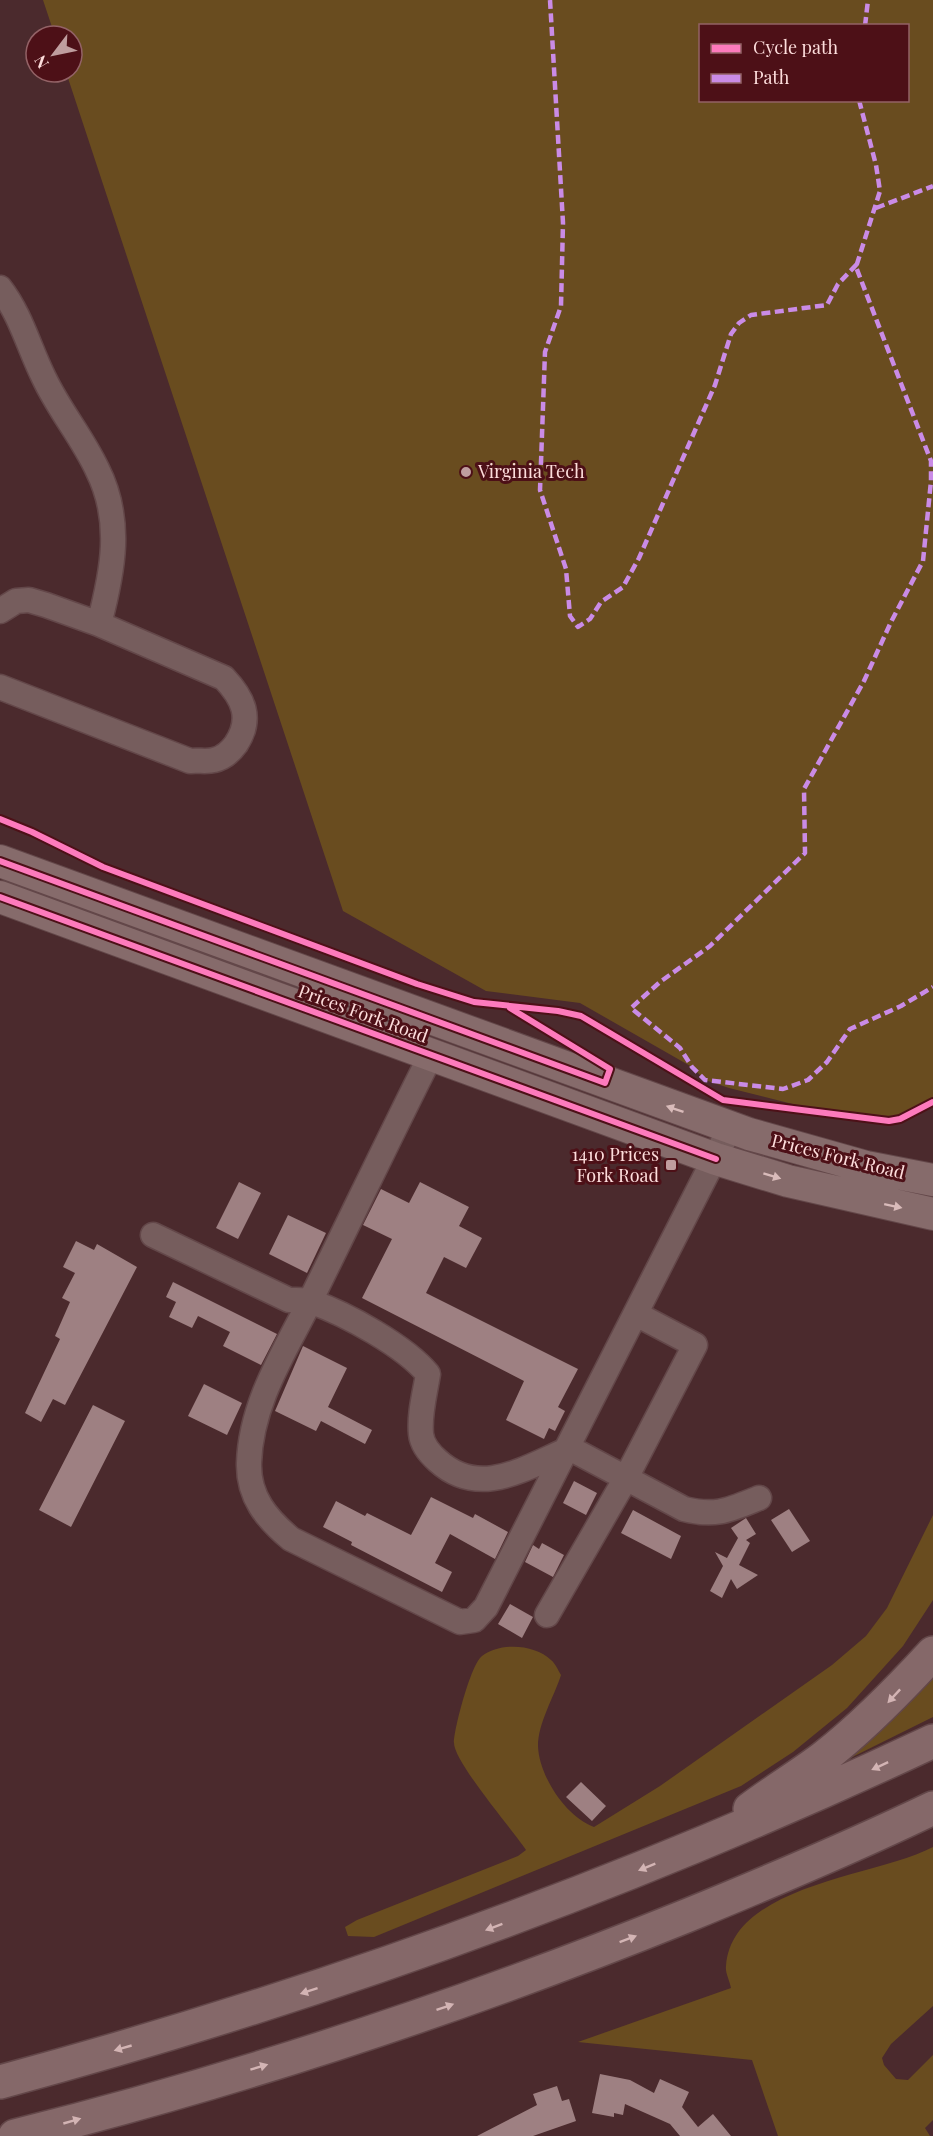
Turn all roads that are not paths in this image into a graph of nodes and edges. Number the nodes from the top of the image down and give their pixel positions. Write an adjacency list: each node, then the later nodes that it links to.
1 (0, 288): 3 (lane)
2 (0, 610): 3 (lane)
3 (99, 624): 4 (lane)
4 (0, 687)
5 (0, 861): 8 (main road, Prices Fork Road, one-way to 5)
6 (0, 897): 7 (main road, Prices Fork Road)
7 (430, 1054): 9 (main road, Prices Fork Road); 13 (lane)
8 (730, 1128): 9 (lane); 10 (main road, Prices Fork Road)
9 (716, 1159): 11 (main road, Prices Fork Road, one-way to 11); 14 (lane)
10 (933, 1180)
11 (933, 1214)
12 (153, 1235): 13 (lane)
13 (311, 1301): 15 (lane); 15 (lane)
14 (636, 1314): 15 (lane); 16 (lane)
15 (567, 1450): 16 (lane)
16 (626, 1478): 17 (lane); 18 (lane)
17 (759, 1498)
18 (547, 1615)
19 (933, 1653): 22 (highway, one-way to 22)
20 (933, 1741): 22 (highway, one-way to 22)
21 (933, 1808): 24 (highway, one-way to 21)
22 (701, 1846): 23 (highway, one-way to 23)
23 (0, 2082)
24 (15, 2136)

